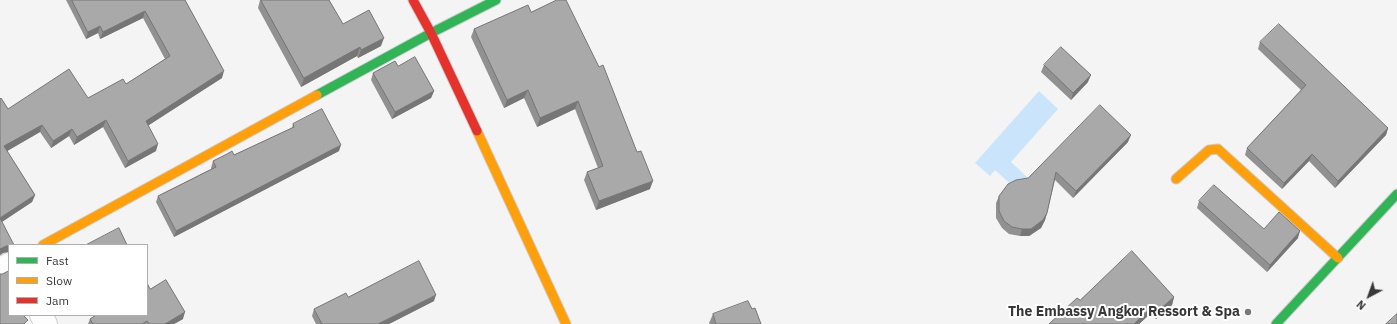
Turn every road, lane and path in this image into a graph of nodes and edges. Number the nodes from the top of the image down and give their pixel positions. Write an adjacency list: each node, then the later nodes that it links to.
1 (413, 0): 3 (street)
2 (496, 0): 3 (street)
3 (431, 33): 6 (street); 8 (street)
4 (1176, 179): 7 (street)
5 (1397, 194): 7 (street)
6 (45, 244)
7 (1338, 258): 9 (street)
8 (566, 324)
9 (1276, 324)

